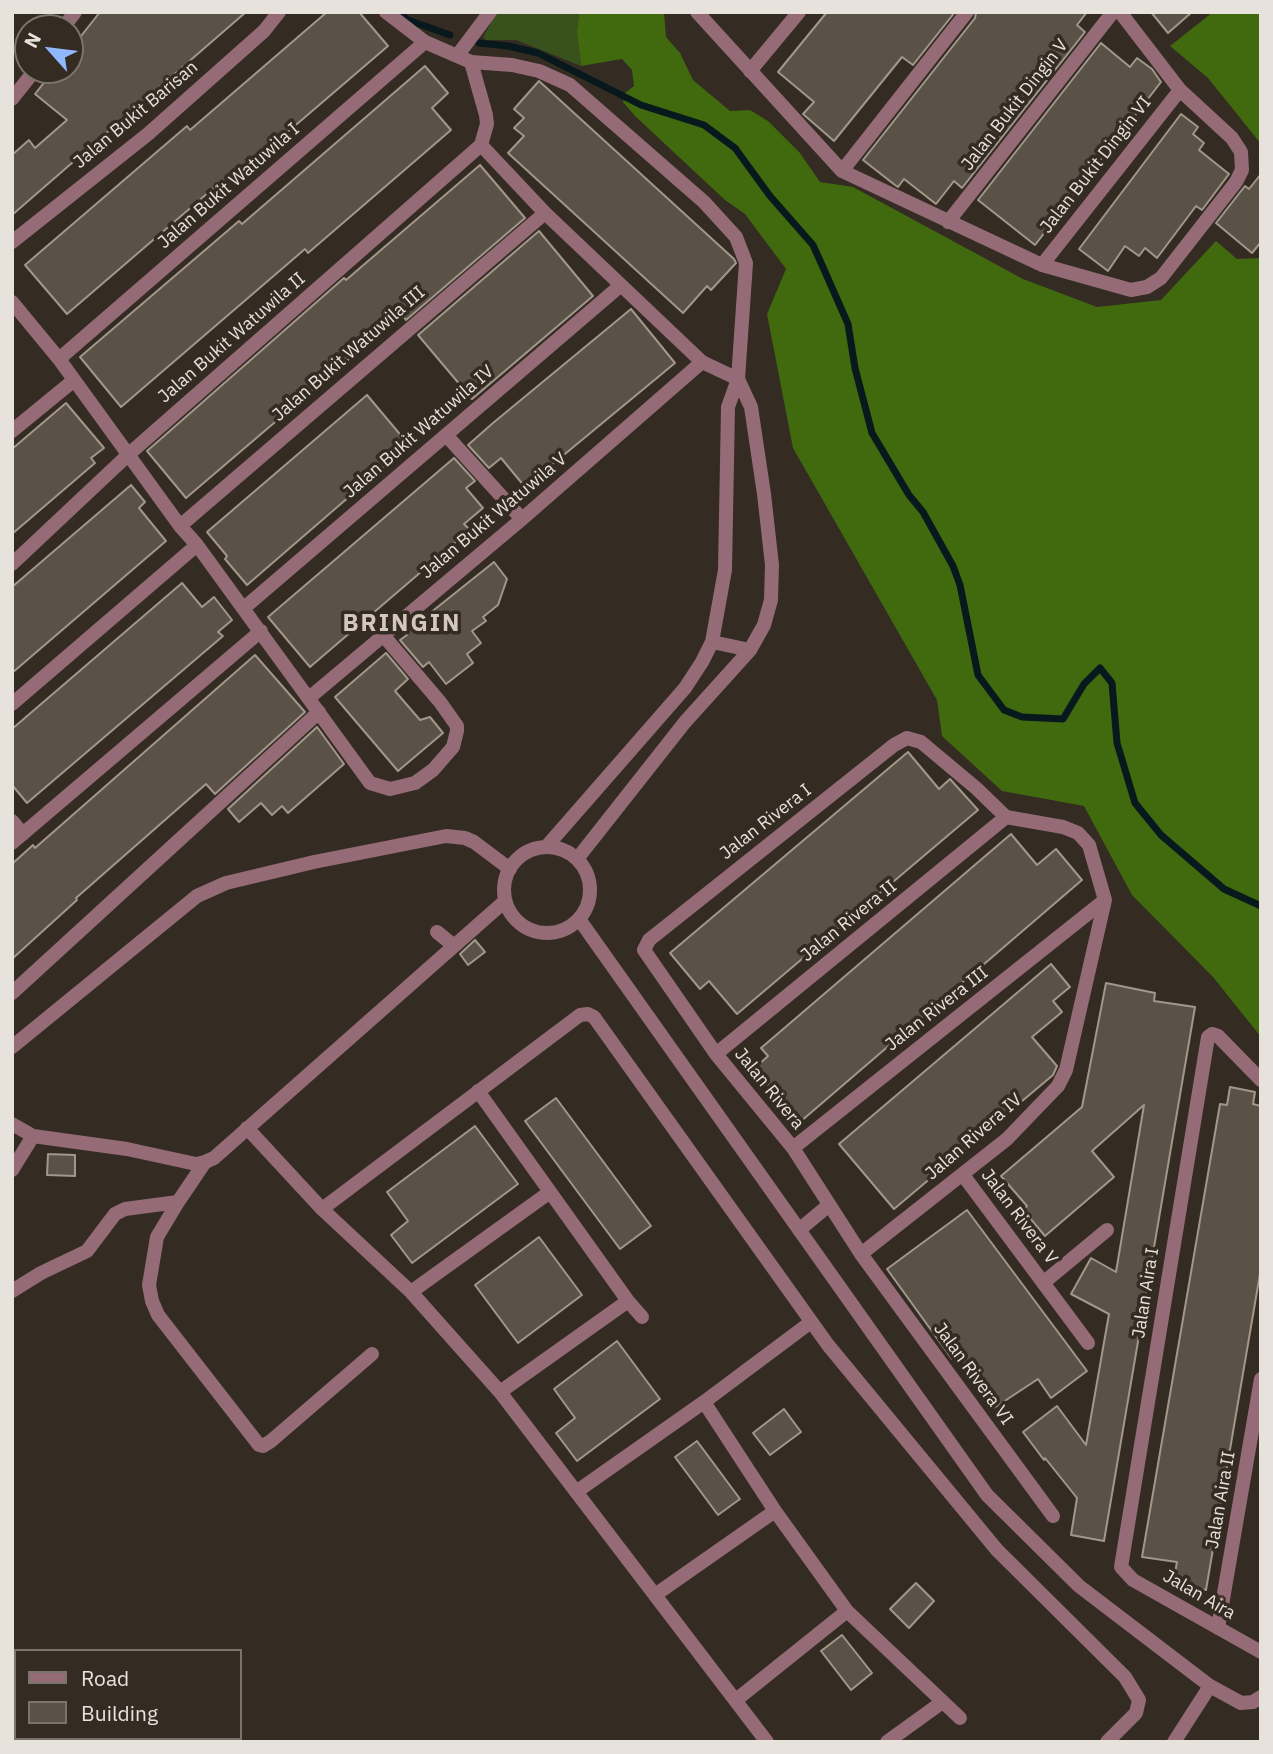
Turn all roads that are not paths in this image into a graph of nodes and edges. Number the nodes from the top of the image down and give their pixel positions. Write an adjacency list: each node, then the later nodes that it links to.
1 (279, 12): 20 (street, Jalan Bukit Barisan)
2 (386, 12): 9 (street)
3 (490, 12): 10 (street)
4 (697, 12): 12 (street)
5 (799, 12): 12 (street)
6 (967, 12): 17 (street)
7 (1113, 12): 19 (street, Jalan Bukit Dingin V)
8 (1119, 12): 14 (street)
9 (425, 42): 10 (street); 24 (street, Jalan Bukit Watuwila I)
10 (457, 56): 11 (street)
11 (471, 62): 16 (street); 26 (street)
12 (750, 71): 17 (street)
13 (24, 84): 15 (street)
14 (1180, 90): 21 (street, Jalan Bukit Dingin VI); 21 (street)
15 (12, 99)
16 (481, 145): 18 (street); 30 (street, Jalan Bukit Watuwila II)
17 (842, 170): 19 (street)
18 (545, 213): 22 (street); 32 (street, Jalan Bukit Watuwila III)
19 (948, 222): 21 (street)
20 (12, 242)
21 (1042, 265)
22 (620, 286): 25 (street); 29 (street, Jalan Bukit Watuwila IV)
23 (12, 302): 24 (street)
24 (59, 359): 27 (street)
25 (702, 362): 26 (street); 31 (street, Jalan Bukit Watuwila V)
26 (737, 379): 38 (street); 39 (street)
27 (73, 381): 28 (street); 30 (street)
28 (12, 430)
29 (446, 435): 31 (street); 35 (street, Jalan Bukit Watuwila IV)
30 (129, 454): 32 (street); 34 (street, Jalan Bukit Watuwila II)
31 (522, 519): 37 (street, Jalan Bukit Watuwila V)
32 (180, 526): 33 (street)
33 (197, 545): 35 (street); 41 (street)
34 (12, 564)
35 (244, 608): 36 (street)
36 (261, 631): 40 (street); 45 (street)
37 (383, 635): 40 (street, Jalan Bukit Watuwila V); 42 (street)
38 (712, 642): 39 (street); 46 (street)
39 (750, 650): 47 (street)
40 (309, 698): 42 (street)
41 (12, 704)
42 (319, 712): 55 (street)
43 (1006, 817): 49 (street); 54 (street, Jalan Rivera I); 57 (street, Jalan Rivera II)
44 (12, 821): 45 (street)
45 (17, 839)
46 (546, 847): 47 (street); 48 (street)
47 (577, 859): 51 (street)
48 (510, 869): 50 (street); 56 (street)
49 (1105, 900): 63 (street, Jalan Rivera III); 66 (street, Jalan Rivera IV)
50 (505, 901): 51 (street); 53 (street)
51 (579, 919): 71 (street)
52 (437, 932): 53 (street)
53 (453, 946): 61 (street)
54 (644, 950): 57 (street, Jalan Rivera)
55 (12, 993)
56 (12, 1047)
57 (716, 1054): 63 (street, Jalan Rivera)
58 (1261, 1080): 88 (street, Jalan Aira I)
59 (478, 1091): 67 (street); 70 (street); 79 (street)
60 (12, 1124): 62 (street)
61 (247, 1128): 64 (street); 70 (street)
62 (33, 1136): 64 (street); 65 (street)
63 (793, 1148): 69 (street, Jalan Rivera)
64 (205, 1162): 68 (street)
65 (12, 1170)
66 (963, 1175): 73 (street, Jalan Rivera IV); 74 (street, Jalan Rivera V)
67 (550, 1192): 76 (street); 77 (street)
68 (178, 1202): 75 (street); 81 (street)
69 (829, 1205): 71 (street); 73 (street, Jalan Rivera)
70 (322, 1209): 76 (street)
71 (799, 1230): 93 (street)
72 (1107, 1230): 74 (street, Jalan Rivera V)
73 (861, 1254): 87 (street, Jalan Rivera VI)
74 (1043, 1283): 80 (street, Jalan Rivera V)
75 (12, 1291)
76 (411, 1292): 83 (street)
77 (628, 1301): 78 (street); 83 (street)
78 (642, 1317)
79 (811, 1322): 84 (street); 100 (street)
80 (1088, 1343)
81 (372, 1354)
82 (1261, 1378): 91 (street, Jalan Aira II)
83 (500, 1392): 85 (street)
84 (704, 1402): 85 (street); 86 (street)
85 (576, 1492): 89 (street)
86 (775, 1511): 89 (street); 90 (street)
87 (1053, 1516)
88 (1121, 1567): 91 (street, Jalan Aira)
89 (654, 1595): 95 (street)
90 (847, 1611): 95 (street); 96 (street)
91 (1218, 1628): 92 (street, Jalan Aira)
92 (1261, 1652)
93 (1210, 1686): 94 (street); 101 (street)
94 (1261, 1697)
95 (736, 1700): 98 (street)
96 (942, 1703): 97 (street); 99 (street)
97 (960, 1718)
98 (767, 1742)
99 (887, 1742)
100 (1107, 1742)
101 (1174, 1742)

